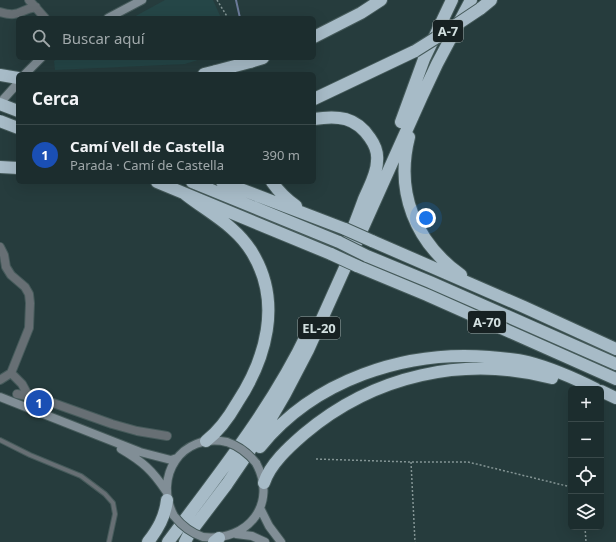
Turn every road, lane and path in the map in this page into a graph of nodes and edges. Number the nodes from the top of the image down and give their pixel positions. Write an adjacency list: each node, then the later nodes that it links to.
1 (30, 0): 8 (street)
2 (142, 0): 11 (main road)
3 (217, 0): 12 (path)
4 (381, 0): 13 (highway)
5 (452, 0): 35 (highway, EL-20)
6 (471, 0): 21 (highway, EL-20)
7 (492, 0): 22 (highway, A-7, bridge)
8 (36, 7): 9 (street); 10 (street)
9 (0, 12)
10 (43, 16)
11 (112, 16)
12 (227, 16)
13 (316, 36)
14 (37, 60): 16 (main road)
15 (256, 60): 17 (highway, bridge)
16 (27, 72)
17 (214, 72)
18 (0, 74): 19 (highway)
19 (16, 78)
20 (16, 84): 23 (main road)
21 (422, 96): 37 (highway); 67 (highway, EL-20)
22 (316, 97)
23 (0, 104): 24 (highway)
24 (16, 110)
25 (316, 119): 35 (highway)
26 (0, 121): 27 (highway, bridge)
27 (16, 127)
28 (0, 167): 29 (highway)
29 (16, 168)
30 (162, 184): 34 (highway, A-70)
31 (198, 184): 35 (highway, A-70)
32 (227, 184): 35 (highway)
33 (273, 184): 35 (highway)
34 (185, 194): 41 (highway, A-70, bridge); 53 (highway)
35 (343, 235): 37 (highway, bridge); 39 (highway, A-70, bridge); 66 (highway, EL-20)
36 (0, 247): 40 (street)
37 (476, 286): 38 (highway)
38 (616, 349)
39 (616, 364)
40 (11, 373): 42 (street); 48 (street)
41 (616, 379)
42 (0, 380)
43 (583, 386): 57 (highway)
44 (589, 386): 67 (highway)
45 (604, 393): 49 (highway)
46 (17, 394): 48 (street)
47 (0, 397): 50 (main road)
48 (29, 397): 51 (street)
49 (616, 398)
50 (95, 436): 54 (main road); 59 (main road)
51 (167, 436)
52 (0, 440): 64 (lane)
53 (206, 441): 54 (main road); 57 (main road, bridge)
54 (177, 458): 59 (main road)
55 (316, 459): 56 (path)
56 (411, 462): 58 (path); 70 (path)
57 (264, 482): 60 (main road)
58 (568, 486)
59 (167, 496): 63 (main road, bridge); 65 (highway)
60 (260, 508): 62 (main road); 69 (main road)
61 (585, 530): 71 (path)
62 (235, 534): 63 (main road); 68 (main road)
63 (212, 539)
64 (109, 542)
65 (148, 542)
66 (168, 542)
67 (186, 542)
68 (265, 542)
69 (281, 542)
70 (415, 542)
71 (586, 542)

